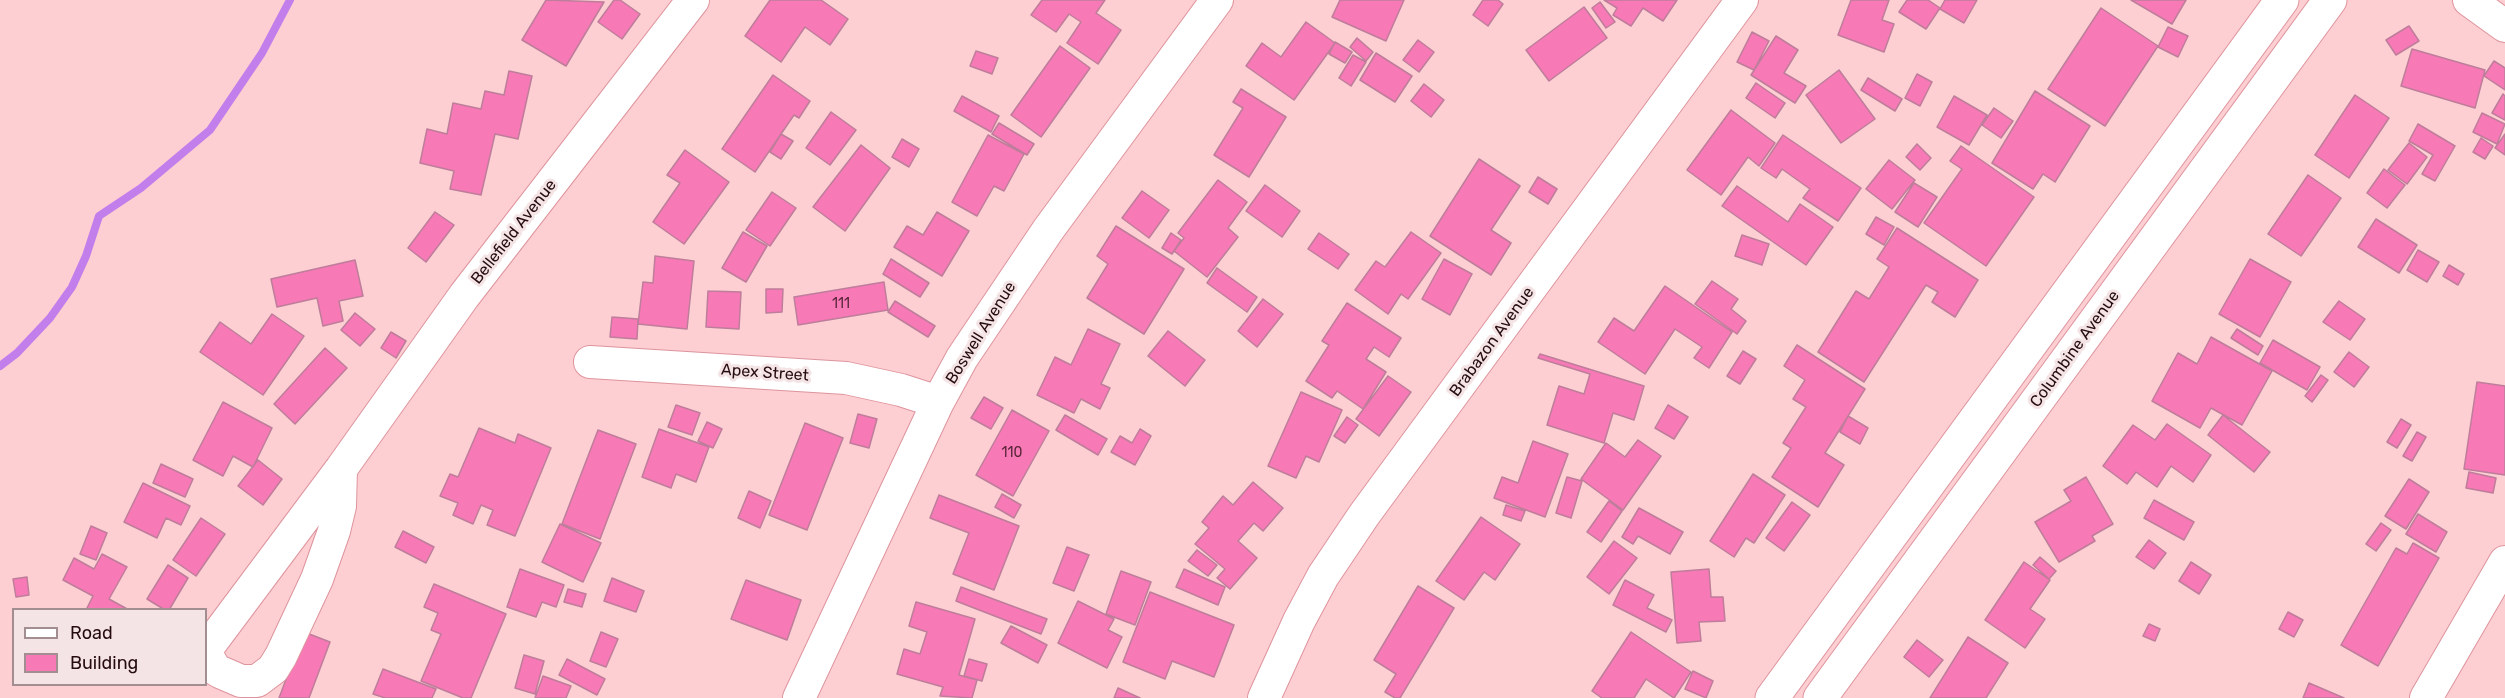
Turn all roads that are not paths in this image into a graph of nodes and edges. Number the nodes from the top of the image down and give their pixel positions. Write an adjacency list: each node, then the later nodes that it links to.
1 (693, 0): 12 (street, Bellefield Avenue)
2 (1217, 0): 11 (street, Boswell Avenue)
3 (1742, 0): 15 (street, Brabazon Avenue)
4 (2282, 0): 8 (main road)
5 (2330, 0): 10 (main road, Columbine Avenue)
6 (2469, 0): 7 (street)
7 (2505, 26)
8 (2019, 358): 10 (main road); 16 (main road)
9 (590, 362): 11 (street, Apex Street)
10 (2050, 382): 17 (main road, Columbine Avenue)
11 (938, 402): 14 (street, Boswell Avenue)
12 (341, 469): 12 (street, Bellefield Avenue)
13 (2505, 562): 18 (street)
14 (799, 698)
15 (1264, 698)
16 (1772, 698)
17 (1820, 698)
18 (2426, 698)

